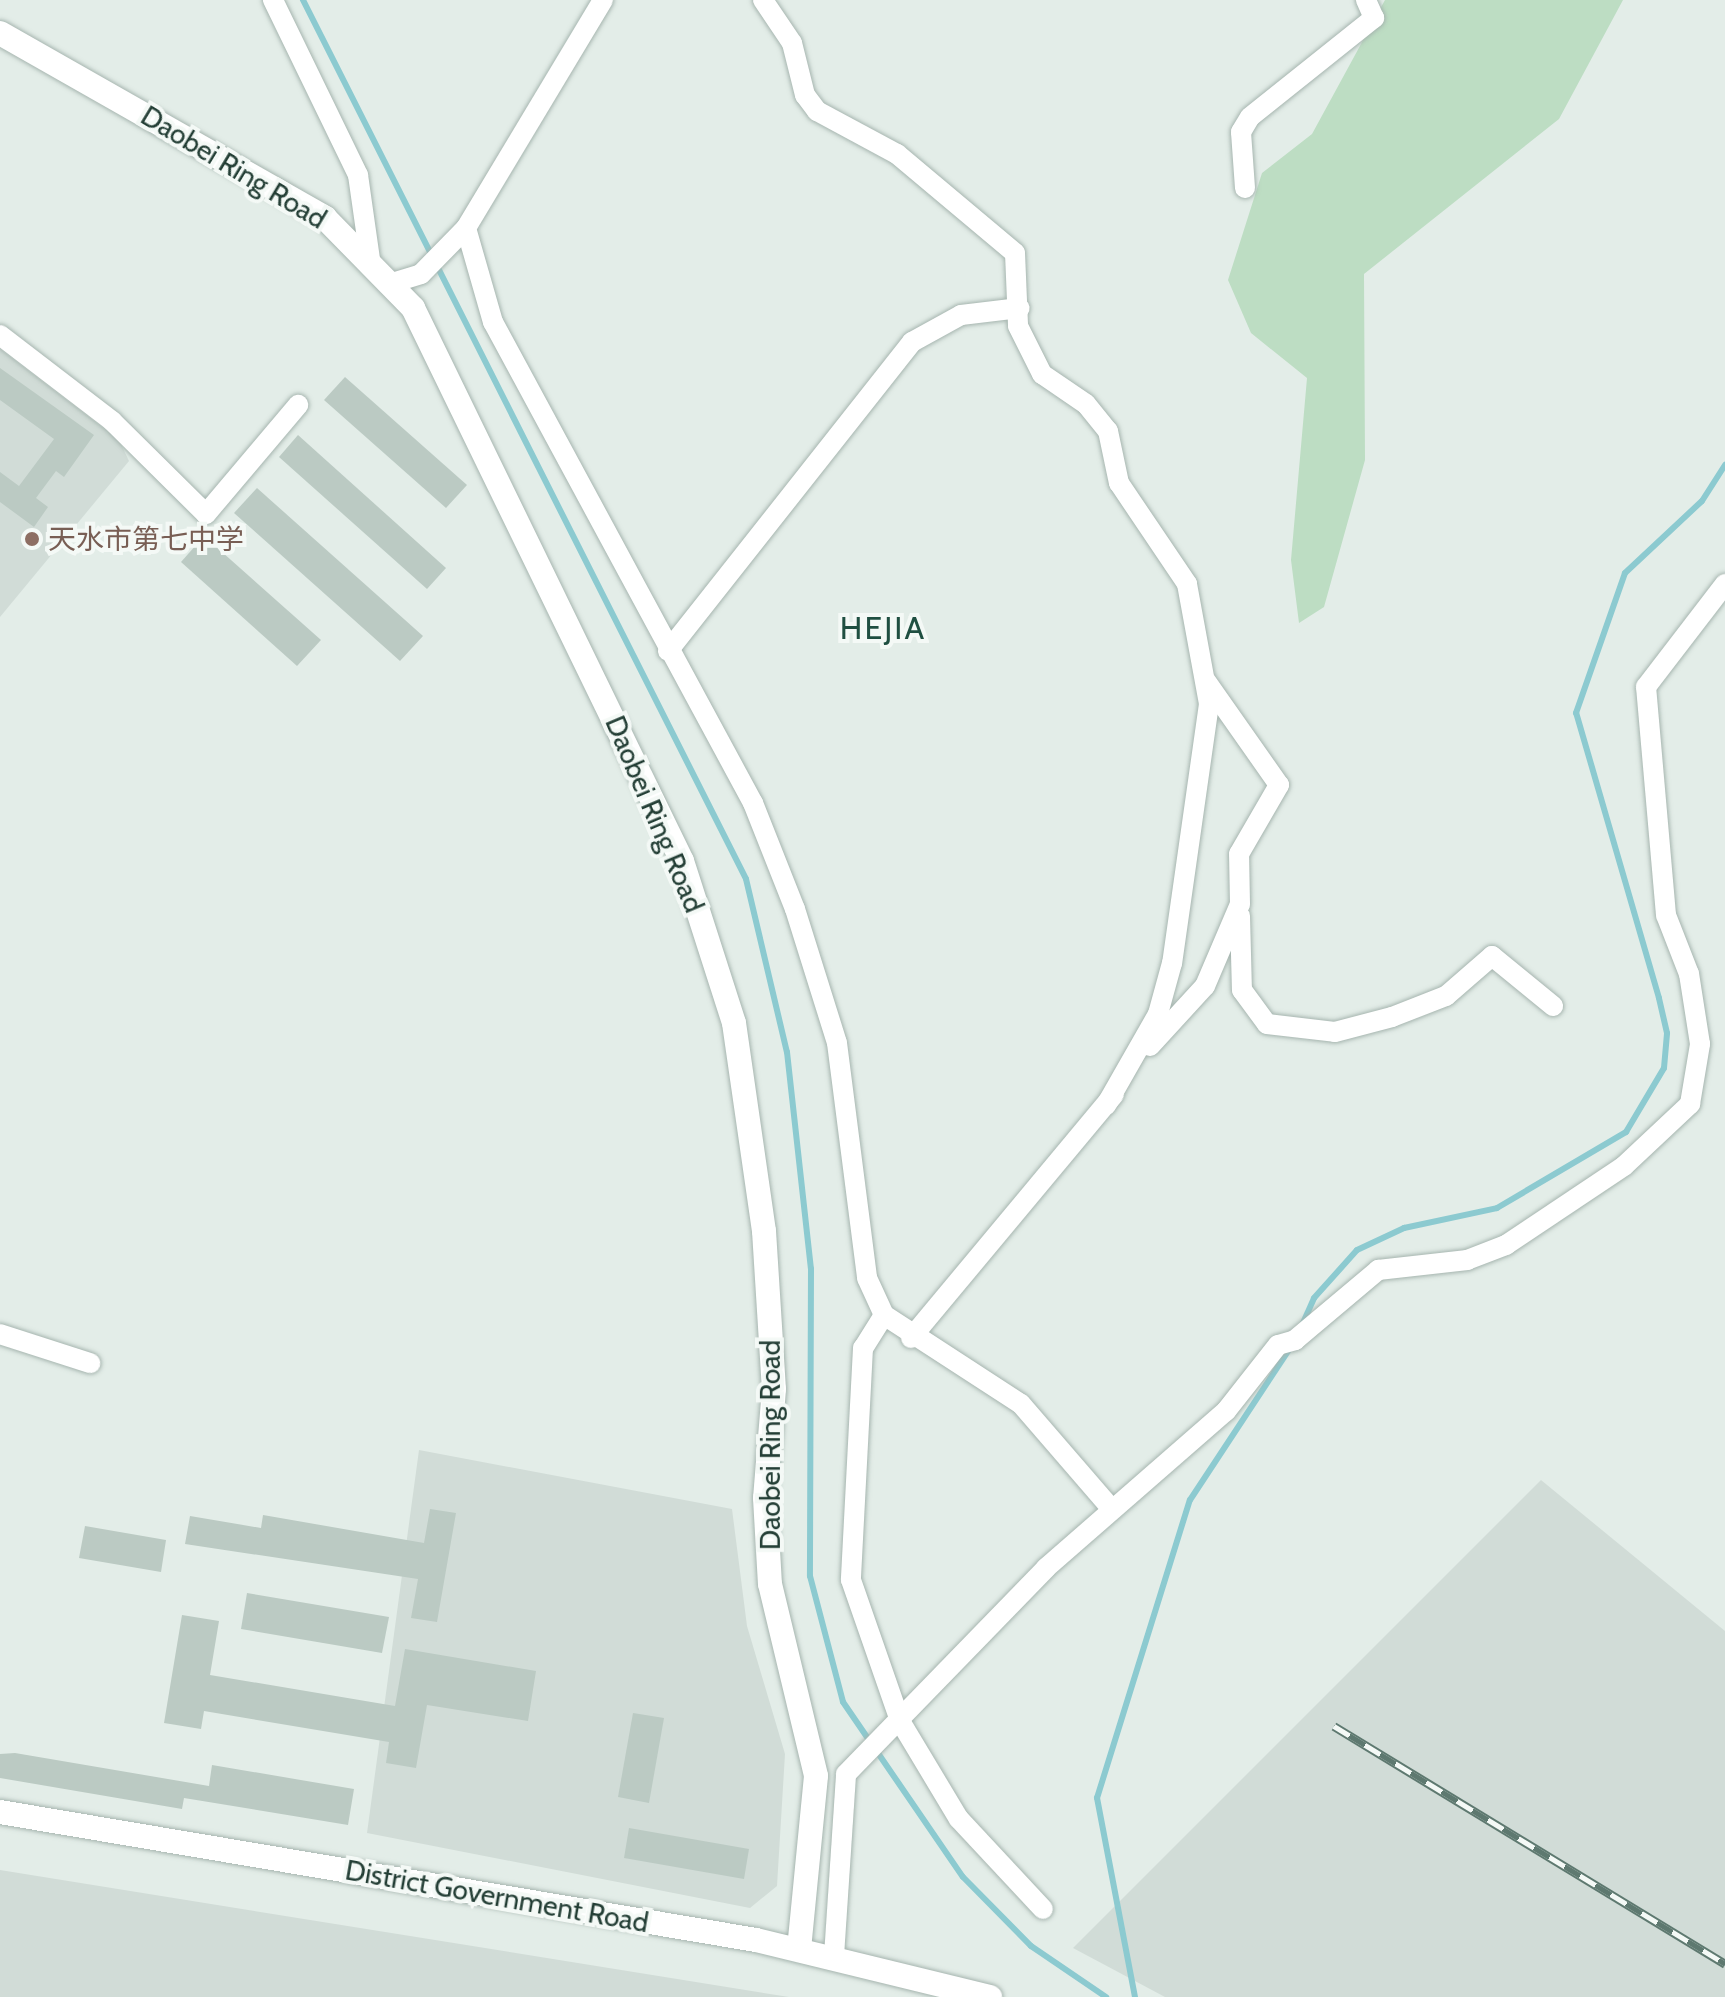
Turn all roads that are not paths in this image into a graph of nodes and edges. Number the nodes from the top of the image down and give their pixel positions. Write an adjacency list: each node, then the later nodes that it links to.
1 (273, 0): 8 (street)
2 (603, 0): 7 (street)
3 (763, 0): 10 (street)
4 (1366, 0): 6 (street)
5 (0, 33): 8 (street, Daobei Ring Road)
6 (1245, 188)
7 (461, 233): 9 (street); 14 (street)
8 (370, 259): 9 (street, Daobei Ring Road)
9 (392, 283): 27 (street, Daobei Ring Road)
10 (1020, 308): 14 (street); 15 (street)
11 (0, 335): 12 (street)
12 (298, 405)
13 (1725, 584): 23 (street)
14 (668, 651): 19 (street)
15 (1206, 681): 16 (street); 18 (street)
16 (1240, 904): 17 (street); 18 (street)
17 (1553, 1006)
18 (1106, 1105): 21 (street)
19 (884, 1315): 21 (street); 24 (street)
20 (0, 1334): 22 (street)
21 (911, 1338): 23 (street)
22 (90, 1363)
23 (1109, 1506): 24 (street)
24 (894, 1727): 26 (street); 28 (street)
25 (0, 1812): 27 (street, District Government Road)
26 (1043, 1909)
27 (799, 1948): 28 (street, District Government Road)
28 (834, 1956): 29 (street, District Government Road)
29 (990, 1997)

